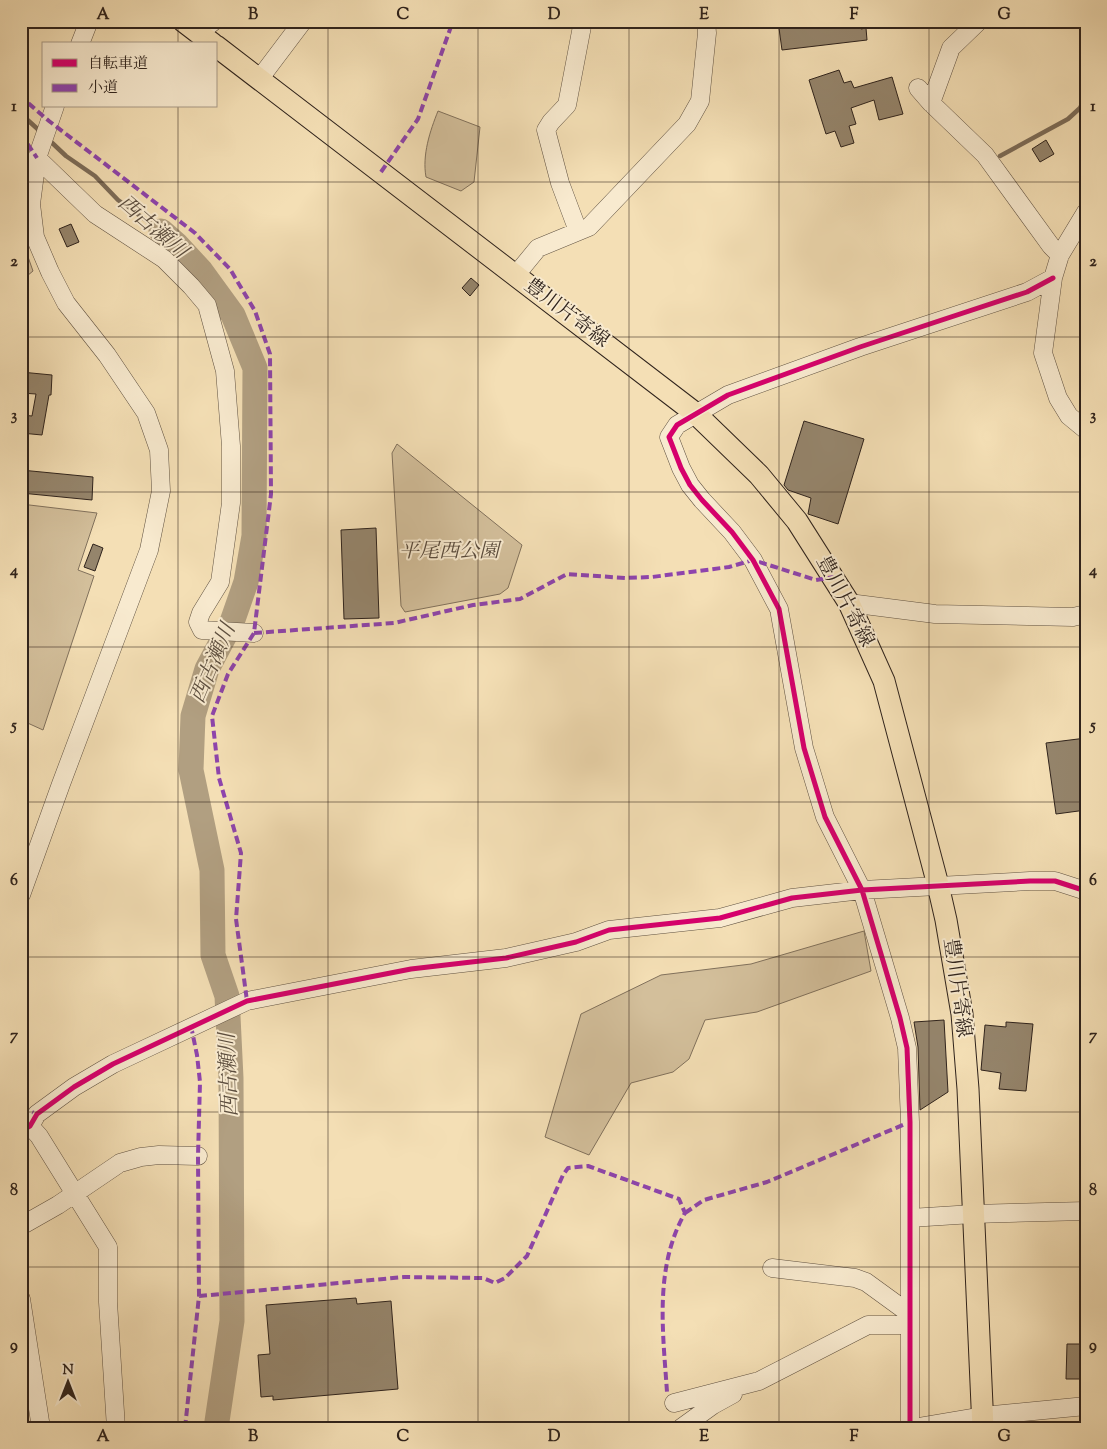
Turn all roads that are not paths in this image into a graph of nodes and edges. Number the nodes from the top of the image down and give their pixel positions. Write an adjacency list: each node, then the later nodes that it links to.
1 (88, 21): 6 (street)
2 (303, 21): 8 (street)
3 (583, 21): 14 (street)
4 (706, 21): 14 (street)
5 (979, 21): 10 (street)
6 (81, 42)
7 (218, 47): 8 (main road, 豊川片寄線)
8 (260, 78): 16 (main road, 豊川片寄線)
9 (918, 88): 10 (street)
10 (931, 103): 15 (street)
11 (54, 108): 12 (street)
12 (39, 152): 22 (street); 26 (street)
13 (1086, 212): 15 (street)
14 (578, 231): 16 (street)
15 (1060, 255): 17 (street)
16 (515, 276): 18 (main road, 豊川片寄線)
17 (1053, 278): 18 (street); 19 (street)
18 (695, 413): 20 (main road, 豊川片寄線); 24 (street)
19 (1086, 430)
20 (849, 603): 21 (street); 23 (main road, 豊川片寄線)
21 (1086, 614)
22 (254, 632)
23 (938, 885): 24 (street); 25 (street); 31 (main road, 豊川片寄線)
24 (862, 890): 27 (street); 32 (street)
25 (1086, 891)
26 (21, 895)
27 (26, 1128): 29 (street)
28 (198, 1156): 29 (street)
29 (74, 1193): 33 (street); 42 (street)
30 (1086, 1211): 31 (street)
31 (973, 1214): 32 (street); 39 (main road, 豊川片寄線)
32 (910, 1218): 36 (street)
33 (21, 1226)
34 (772, 1268): 36 (street)
35 (21, 1299): 41 (street)
36 (910, 1319): 37 (street); 43 (street)
37 (759, 1381): 40 (street); 40 (street)
38 (1086, 1406): 39 (street)
39 (983, 1422): 43 (street)
40 (683, 1426)
41 (41, 1428)
42 (116, 1428)
43 (911, 1428)

